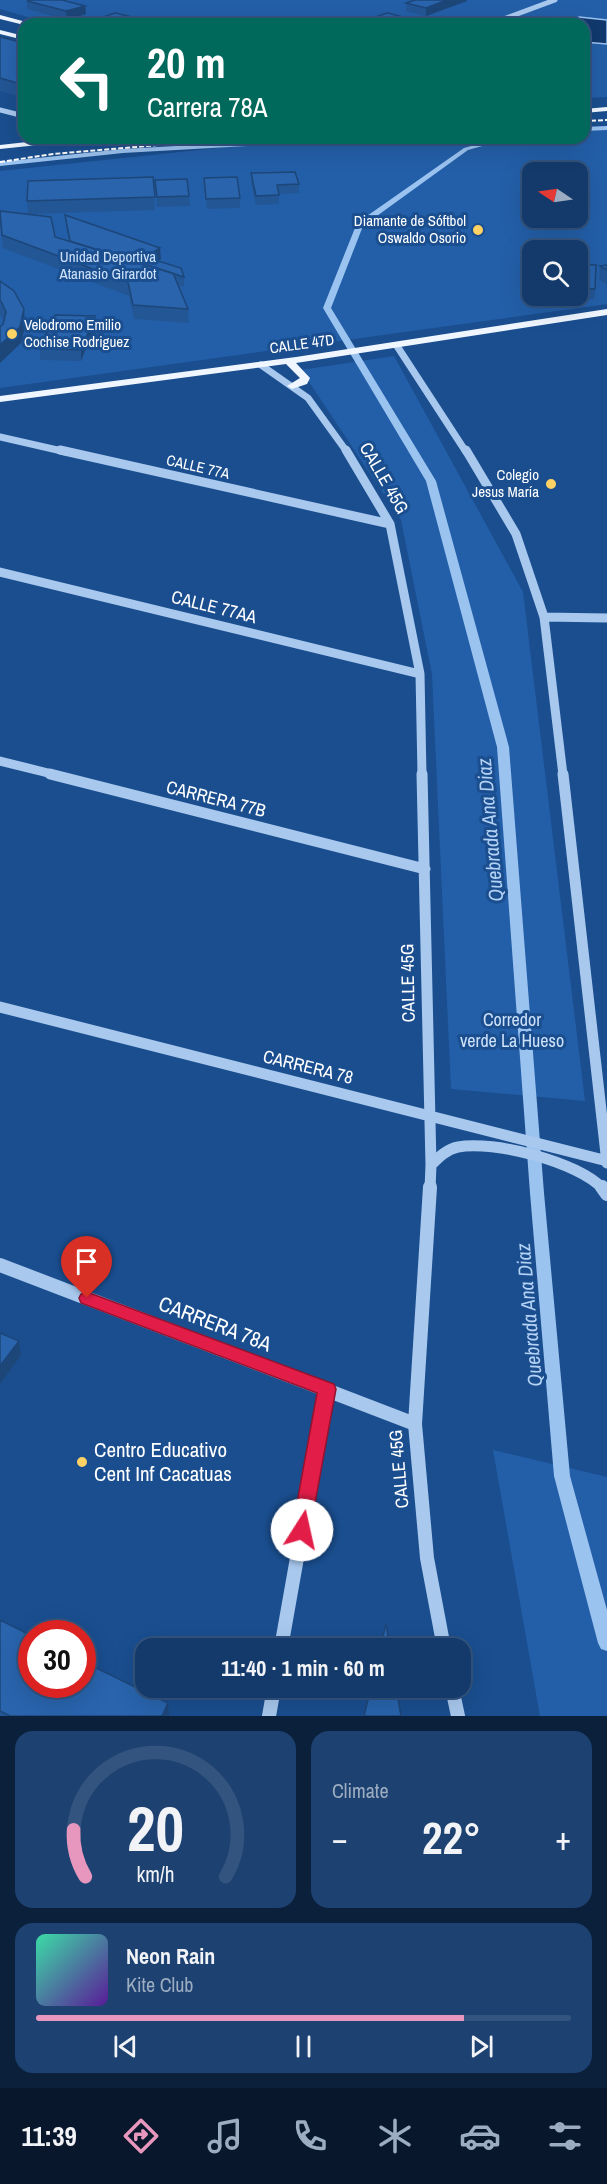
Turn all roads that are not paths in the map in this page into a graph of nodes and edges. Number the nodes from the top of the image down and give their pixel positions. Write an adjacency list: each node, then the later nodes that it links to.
1 (555, 0): 3 (street)
2 (0, 17): 4 (main road)
3 (506, 18)
4 (18, 22)
5 (0, 32): 6 (main road)
6 (18, 36)
7 (0, 110): 10 (street)
8 (607, 110): 9 (main road)
9 (590, 111)
10 (18, 114)
11 (29, 144): 12 (main road)
12 (0, 147)
13 (607, 312): 14 (main road, CALLE 47D)
14 (397, 346): 15 (main road, CALLE 47D); 22 (street)
15 (292, 361): 16 (main road, CALLE 47D); 17 (main road)
16 (261, 365): 17 (street, CALLE 45G); 18 (main road, CALLE 47D)
17 (292, 386): 20 (street, CALLE 45G)
18 (0, 399)
19 (0, 437): 20 (street, CALLE 77A)
20 (390, 524): 24 (street, CALLE 45G)
21 (0, 572): 24 (street, CALLE 77AA)
22 (544, 617): 23 (street); 29 (street)
23 (607, 618)
24 (420, 674): 26 (street, CALLE 45G)
25 (0, 761): 26 (street, CARRERA 77B)
26 (424, 869): 28 (street, CALLE 45G)
27 (0, 1007): 28 (street, CARRERA 78)
28 (431, 1117): 29 (street, CARRERA 78); 30 (street, CALLE 45G)
29 (607, 1162)
30 (431, 1165): 31 (street); 34 (street, CALLE 45G)
31 (607, 1194)
32 (0, 1265): 33 (street, CARRERA 78A)
33 (327, 1389): 34 (street, CARRERA 78A); 35 (street)
34 (415, 1424): 36 (street, CALLE 45G)
35 (283, 1638)
36 (442, 1638)
37 (272, 1698): 39 (street)
38 (454, 1698): 40 (street)
39 (269, 1716)
40 (458, 1716)

